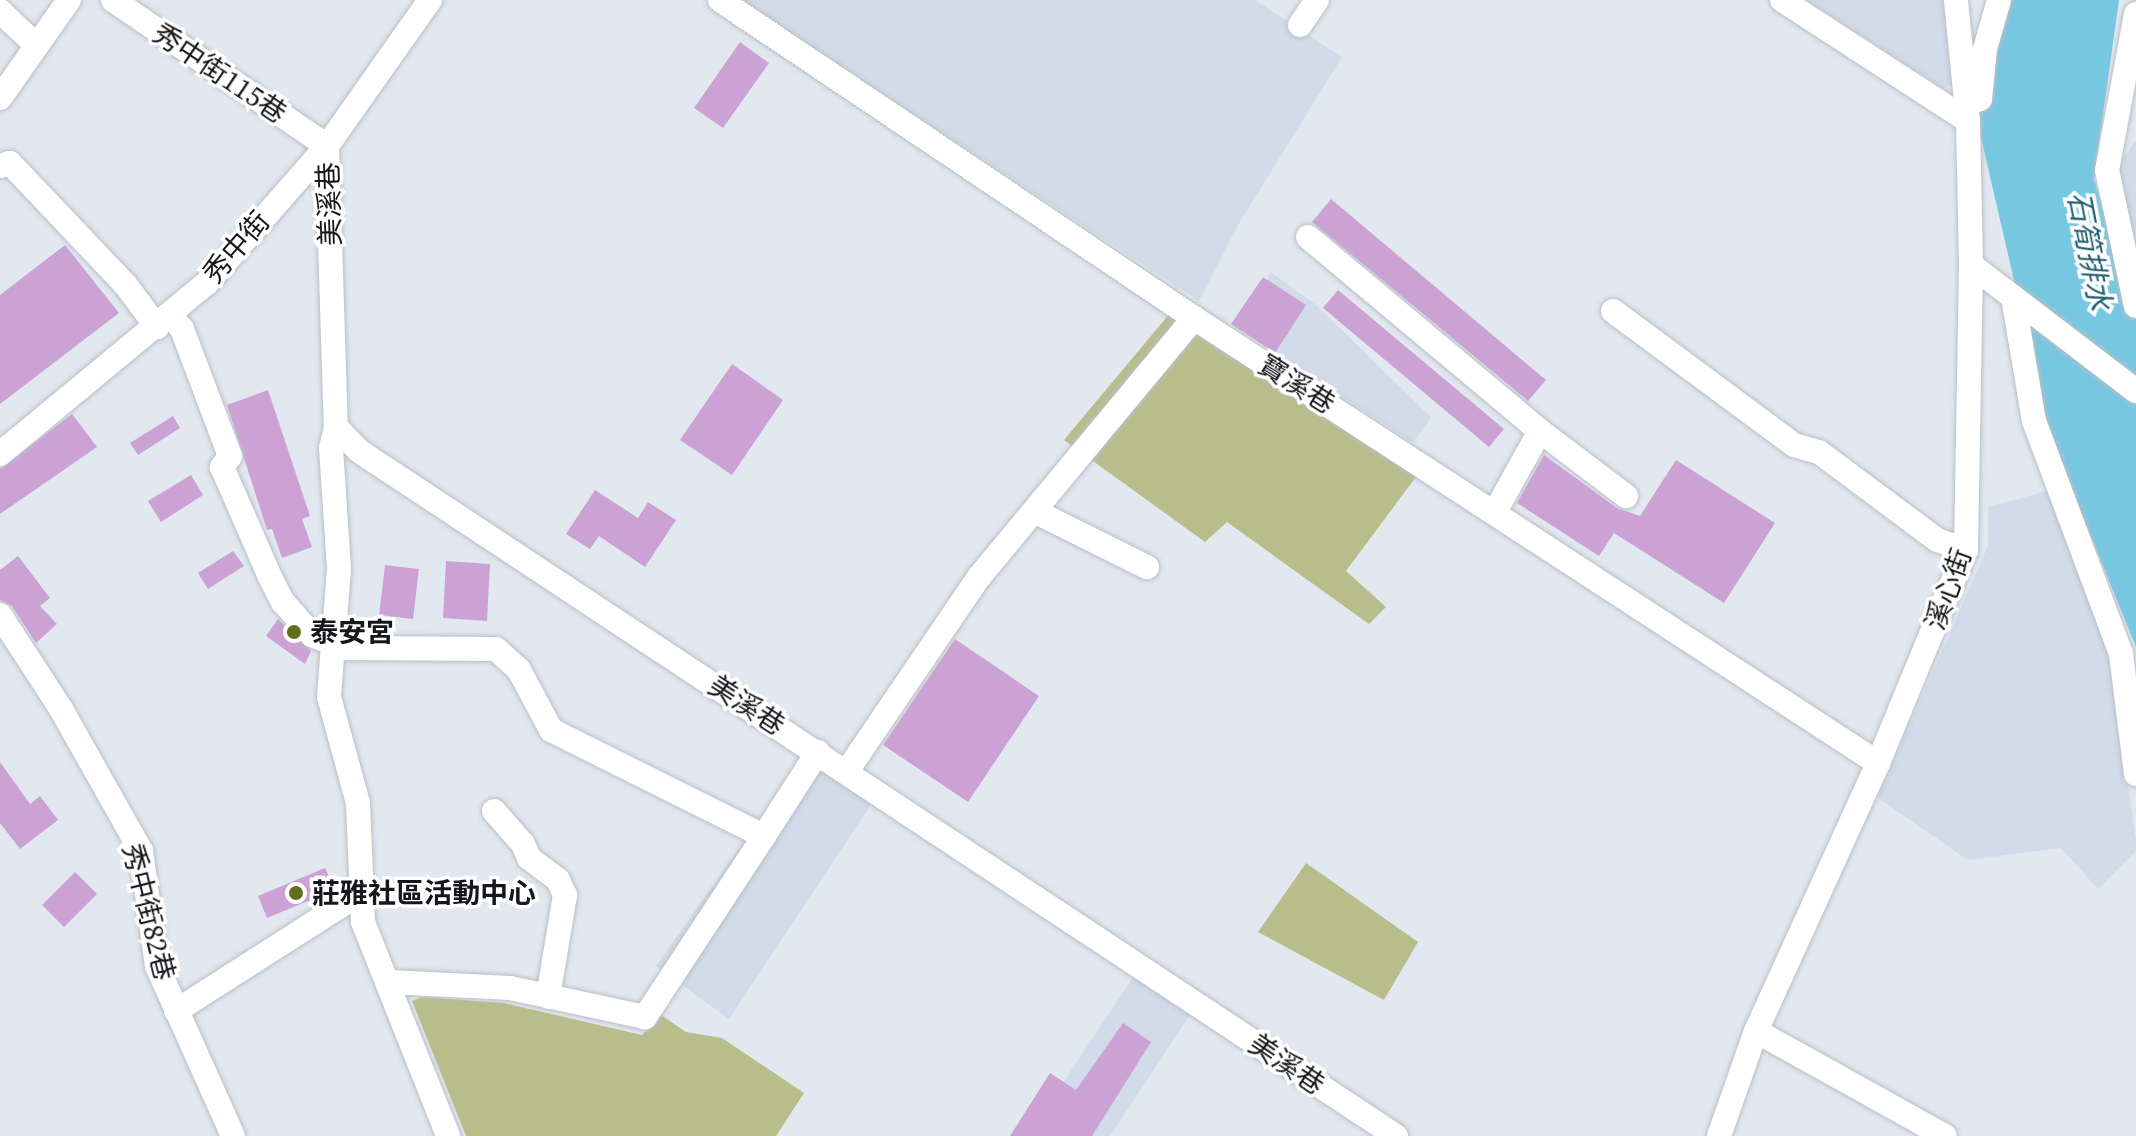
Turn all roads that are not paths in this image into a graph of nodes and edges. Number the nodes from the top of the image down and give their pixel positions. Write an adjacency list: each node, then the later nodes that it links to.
1 (69, 0): 12 (street)
2 (113, 0): 15 (street, 秀中街115巷)
3 (430, 0): 15 (street, 秀中街)
4 (720, 0): 22 (street, 寶溪巷)
5 (1317, 0): 11 (street)
6 (1782, 0): 14 (street)
7 (1956, 0): 14 (street, 溪心街)
8 (1999, 0): 14 (street)
9 (0, 11): 12 (street)
10 (2136, 14): 20 (street)
11 (1300, 25)
12 (36, 45): 13 (street)
13 (0, 98)
14 (1967, 112): 18 (street, 溪心街)
15 (327, 146): 23 (street, 秀中街); 25 (street, 美溪巷)
16 (0, 166): 23 (street)
17 (1308, 237): 26 (street)
18 (1971, 265): 19 (street); 31 (street, 溪心街)
19 (2013, 297): 24 (street); 38 (street)
20 (2136, 306)
21 (1613, 311): 31 (street)
22 (1194, 318): 29 (street, 寶溪巷); 30 (street)
23 (164, 321): 27 (street, 秀中街); 34 (street)
24 (2136, 391)
25 (336, 427): 34 (street); 35 (street, 美溪巷)
26 (1540, 431): 28 (street); 29 (street)
27 (2, 447)
28 (1626, 496)
29 (1496, 510): 36 (street, 寶溪巷)
30 (1036, 512): 32 (street); 37 (street)
31 (1966, 550): 36 (street, 溪心街)
32 (1147, 567)
33 (0, 615): 44 (street, 秀中街82巷)
34 (336, 647): 40 (street); 42 (street)
35 (818, 752): 37 (street, 美溪巷); 40 (street)
36 (1878, 763): 45 (street, 溪心街)
37 (847, 771): 48 (street, 美溪巷)
38 (2136, 774)
39 (494, 811): 43 (street)
40 (764, 836): 43 (street)
41 (343, 904): 44 (street)
42 (390, 982): 43 (street); 47 (street)
43 (548, 997)
44 (176, 1011): 46 (street, 秀中街82巷)
45 (1756, 1031): 49 (street, 溪心街); 50 (street)
46 (233, 1136)
47 (448, 1136)
48 (1396, 1136)
49 (1719, 1136)
50 (1945, 1136)

